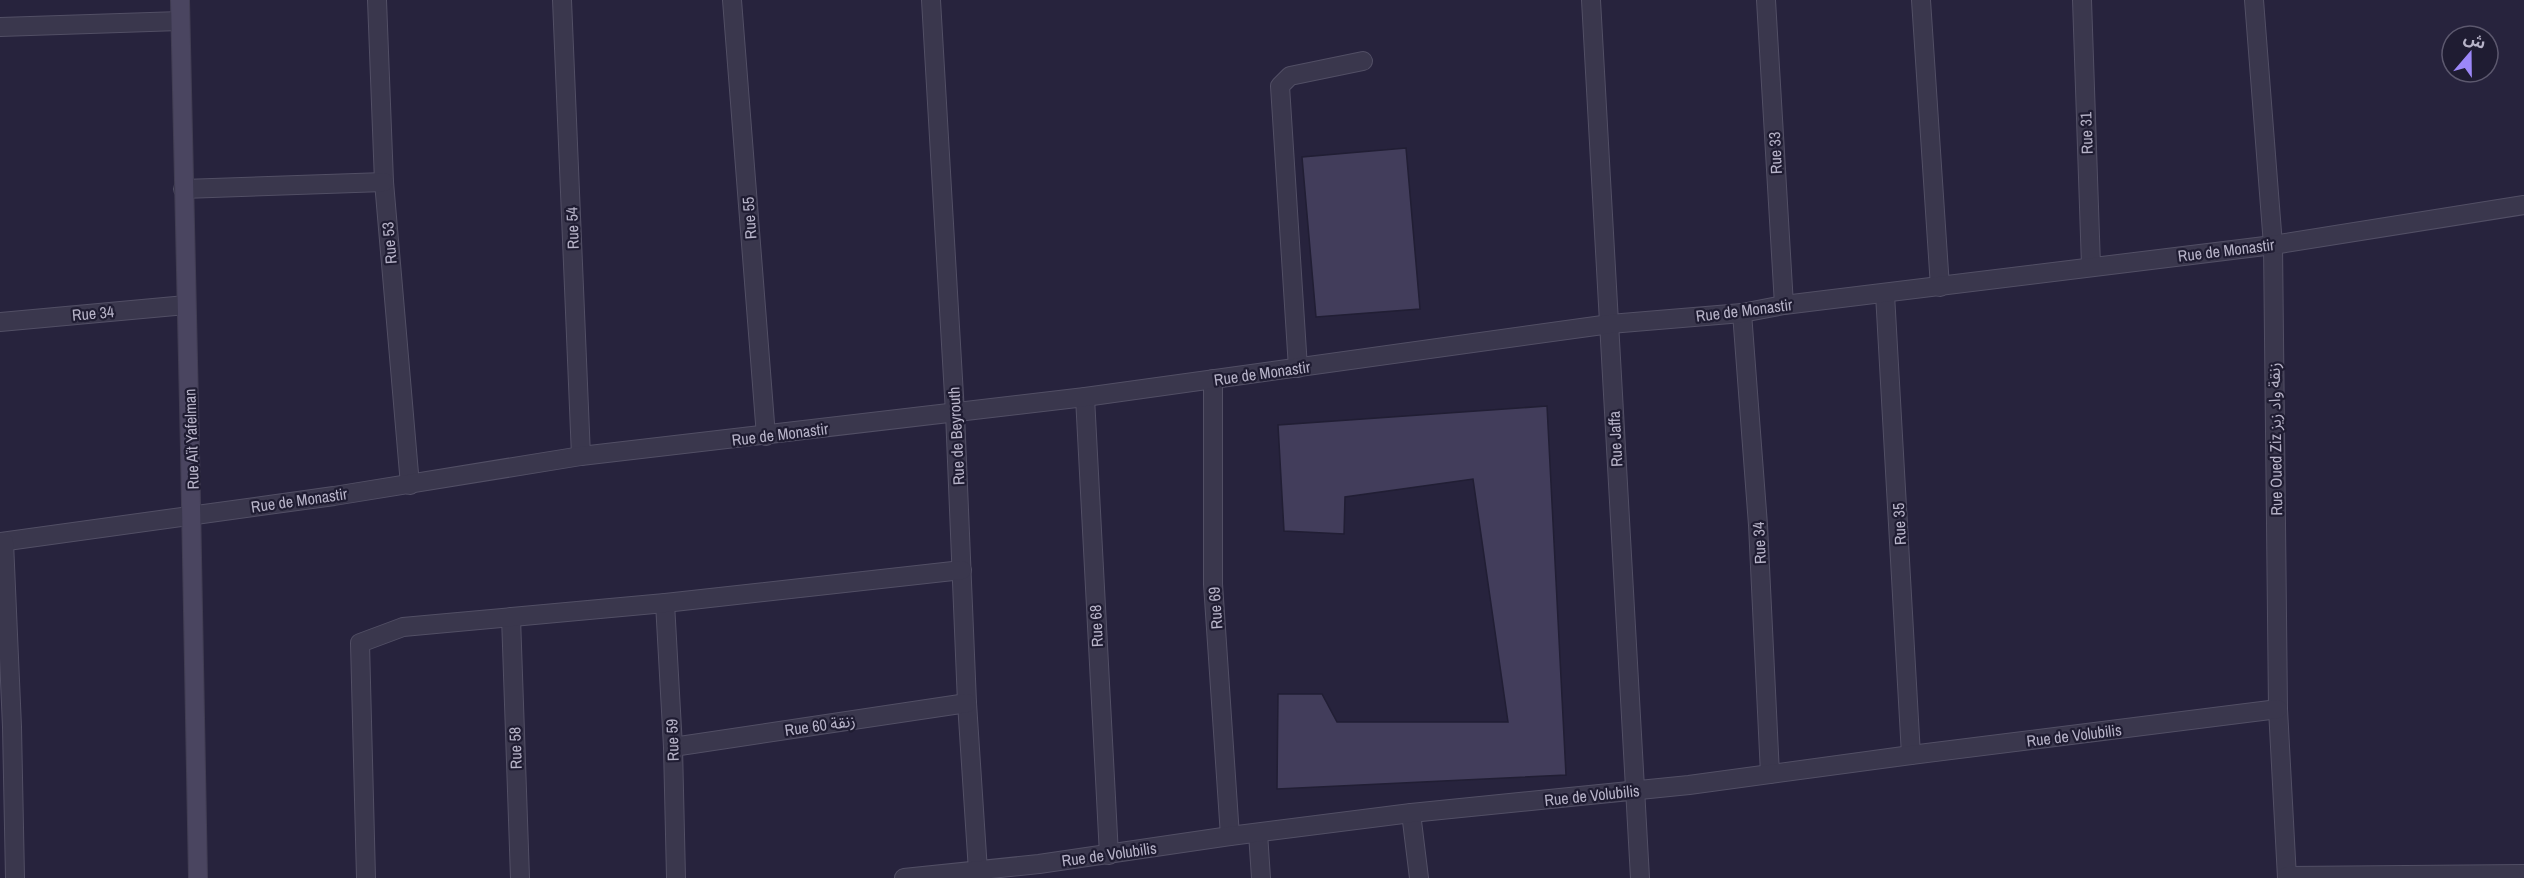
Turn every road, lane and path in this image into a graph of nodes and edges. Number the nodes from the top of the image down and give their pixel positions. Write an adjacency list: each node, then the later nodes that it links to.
1 (180, 0): 11 (street, Rue Aït Yafelman)
2 (377, 0): 14 (street, Rue 53)
3 (562, 0): 31 (street, Rue 54)
4 (732, 0): 30 (street, Rue 55)
5 (931, 0): 29 (street, Rue de Beyrouth)
6 (1591, 0): 25 (street, Rue Jaffa)
7 (1766, 0): 22 (street, Rue 33)
8 (1921, 0): 19 (street)
9 (2082, 0): 18 (street, Rue 31)
10 (2254, 0): 17 (street, Rue Oued Ziz زنقة واد زيز)
11 (180, 21): 12 (street); 15 (street, Rue Aït Yafelman)
12 (0, 27)
13 (1363, 61): 26 (street)
14 (384, 182): 15 (street); 32 (street, Rue 53)
15 (183, 189): 21 (street, Rue Aït Yafelman)
16 (2524, 205): 17 (street, Rue de Monastir)
17 (2273, 245): 18 (street, Rue de Monastir); 39 (street, Rue Oued Ziz زنقة واد زيز)
18 (2091, 266): 19 (street, Rue de Monastir)
19 (1940, 287): 20 (street, Rue de Monastir)
20 (1885, 294): 22 (street, Rue de Monastir); 41 (street, Rue 35)
21 (186, 305): 24 (street, Rue 34); 33 (street, Rue Aït Yafelman)
22 (1784, 305): 23 (street, Rue de Monastir)
23 (1742, 313): 25 (street, Rue de Monastir); 42 (street, Rue 34)
24 (0, 322)
25 (1610, 324): 26 (street, Rue de Monastir); 43 (street, Rue Jaffa)
26 (1298, 368): 27 (street, Rue de Monastir)
27 (1213, 379): 28 (street, Rue de Monastir); 46 (street, Rue 69)
28 (1085, 397): 29 (street, Rue de Monastir); 47 (street, Rue 68)
29 (955, 413): 30 (street, Rue de Monastir); 35 (street, Rue de Beyrouth)
30 (766, 436): 31 (street, Rue de Monastir)
31 (581, 456): 32 (street, Rue de Monastir)
32 (410, 485): 33 (street, Rue de Monastir)
33 (193, 514): 34 (street, Rue de Monastir); 53 (street, Rue Aït Yafelman)
34 (2, 542): 52 (street)
35 (962, 570): 36 (street); 38 (street, Rue de Beyrouth)
36 (665, 603): 37 (street); 40 (street, Rue 59)
37 (511, 617): 54 (street); 55 (street, Rue 58)
38 (967, 703): 40 (street, Rue 60 زنقة); 48 (street, Rue de Beyrouth)
39 (2278, 709): 41 (street, Rue de Volubilis); 51 (street, Rue Oued Ziz زنقة واد زيز)
40 (673, 747): 56 (street, Rue 59)
41 (1911, 754): 42 (street, Rue de Volubilis)
42 (1770, 774): 43 (street, Rue de Volubilis)
43 (1635, 790): 44 (street, Rue de Volubilis); 60 (street, Rue Jaffa)
44 (1411, 813): 45 (street, Rue de Volubilis); 59 (street)
45 (1258, 833): 46 (street, Rue de Volubilis); 58 (street)
46 (1230, 836): 47 (street, Rue de Volubilis)
47 (1109, 855): 49 (street, Rue de Volubilis)
48 (978, 871): 49 (street, Rue de Volubilis); 57 (street, Rue de Volubilis)
49 (1040, 871)
50 (2524, 874): 51 (street)
51 (2287, 877)
52 (15, 878)
53 (198, 878)
54 (366, 878)
55 (520, 878)
56 (675, 878)
57 (904, 878)
58 (1261, 878)
59 (1419, 878)
60 (1640, 878)

